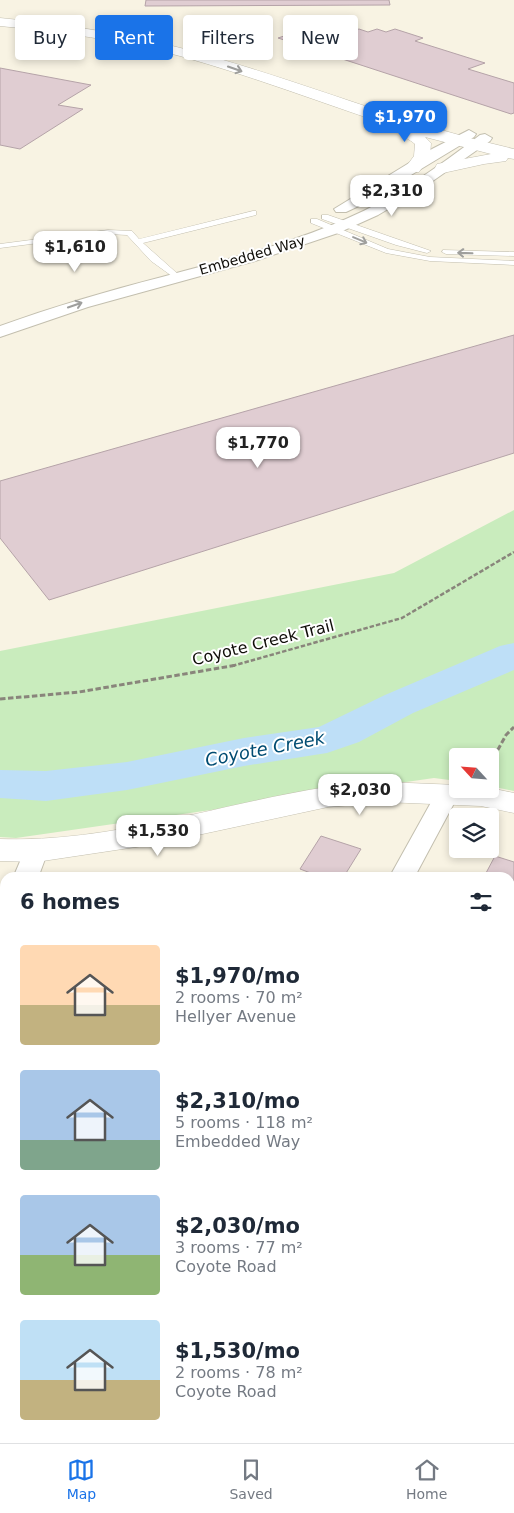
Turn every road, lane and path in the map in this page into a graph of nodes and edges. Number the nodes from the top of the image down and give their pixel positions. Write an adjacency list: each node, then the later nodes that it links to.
1 (0, 14): 3 (main road)
2 (0, 22): 4 (main road)
3 (95, 29)
4 (95, 32)
5 (173, 45): 8 (main road)
6 (173, 48): 7 (main road, one-way to 7)
7 (387, 121): 8 (main road); 12 (main road)
8 (471, 140): 9 (main road); 10 (main road); 12 (street, Embedded Way); 13 (street, Embedded Way)
9 (514, 144)
10 (514, 154)
11 (514, 158): 13 (main road)
12 (413, 168): 15 (street, Embedded Way)
13 (443, 168): 15 (street, Embedded Way)
14 (253, 213): 17 (lane)
15 (324, 224): 18 (lane); 21 (lane, one-way to 21); 27 (street, Embedded Way)
16 (257, 240): 20 (street, Embedded Way)
17 (138, 242): 19 (lane); 25 (lane)
18 (399, 244): 21 (lane); 22 (lane, one-way to 18)
19 (0, 246)
20 (238, 246)
21 (386, 251): 24 (lane)
22 (514, 254)
23 (181, 261): 25 (street, Embedded Way)
24 (514, 263)
25 (162, 266): 26 (street, Embedded Way); 27 (lane)
26 (144, 270)
27 (176, 277): 28 (street, Embedded Way, one-way to 27)
28 (0, 332)
29 (514, 552): 30 (path, Coyote Creek Trail)
30 (0, 700)
31 (514, 727): 32 (path)
32 (499, 748)
33 (447, 794): 34 (main road); 36 (main road); 37 (street)
34 (514, 803)
35 (0, 850): 36 (main road)
36 (30, 864)
37 (404, 872)

